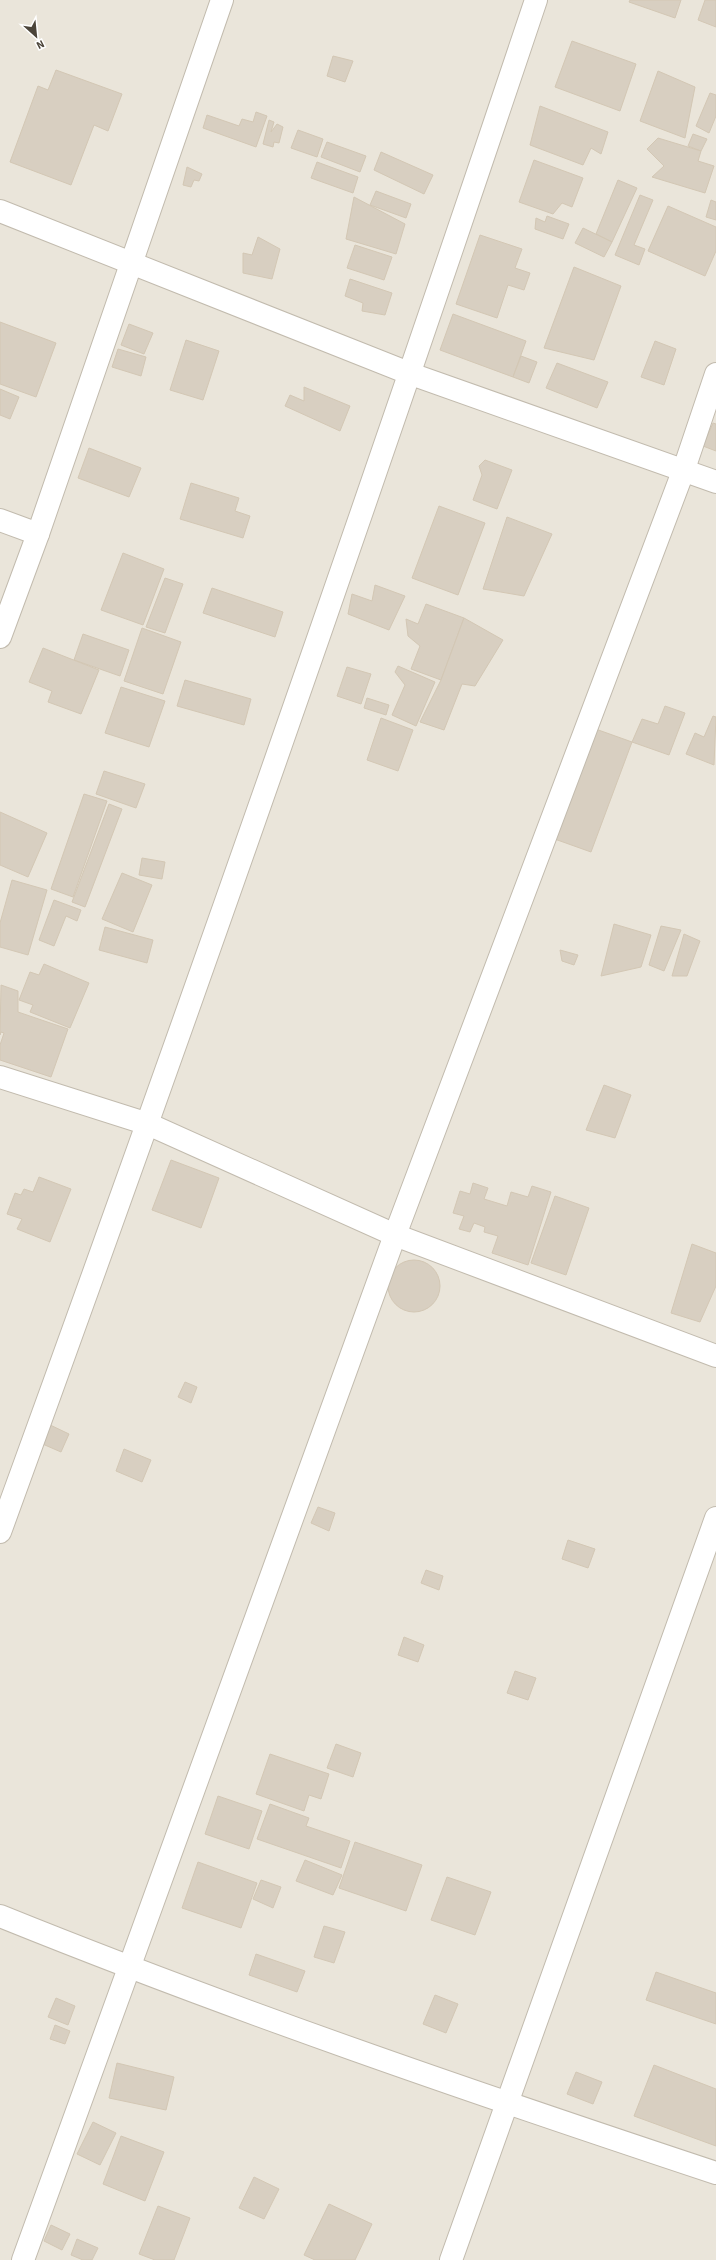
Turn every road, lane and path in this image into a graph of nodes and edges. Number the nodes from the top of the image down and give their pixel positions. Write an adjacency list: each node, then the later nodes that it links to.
1 (222, 0): 4 (street)
2 (536, 0): 5 (street)
3 (0, 211): 4 (street)
4 (133, 262): 5 (street); 10 (street)
5 (411, 374): 7 (street); 13 (street)
6 (716, 374): 7 (street)
7 (684, 469): 8 (street); 14 (street)
8 (716, 482)
9 (0, 520): 10 (street)
10 (38, 534): 11 (street)
11 (0, 637)
12 (0, 1077): 13 (street)
13 (148, 1124): 14 (street); 17 (street)
14 (395, 1235): 15 (street); 19 (street)
15 (716, 1356)
16 (716, 1518): 20 (street)
17 (0, 1532)
18 (0, 1916): 19 (street)
19 (128, 1967): 20 (street); 22 (street)
20 (507, 2104): 21 (street); 23 (street)
21 (716, 2173)
22 (23, 2260)
23 (451, 2260)

